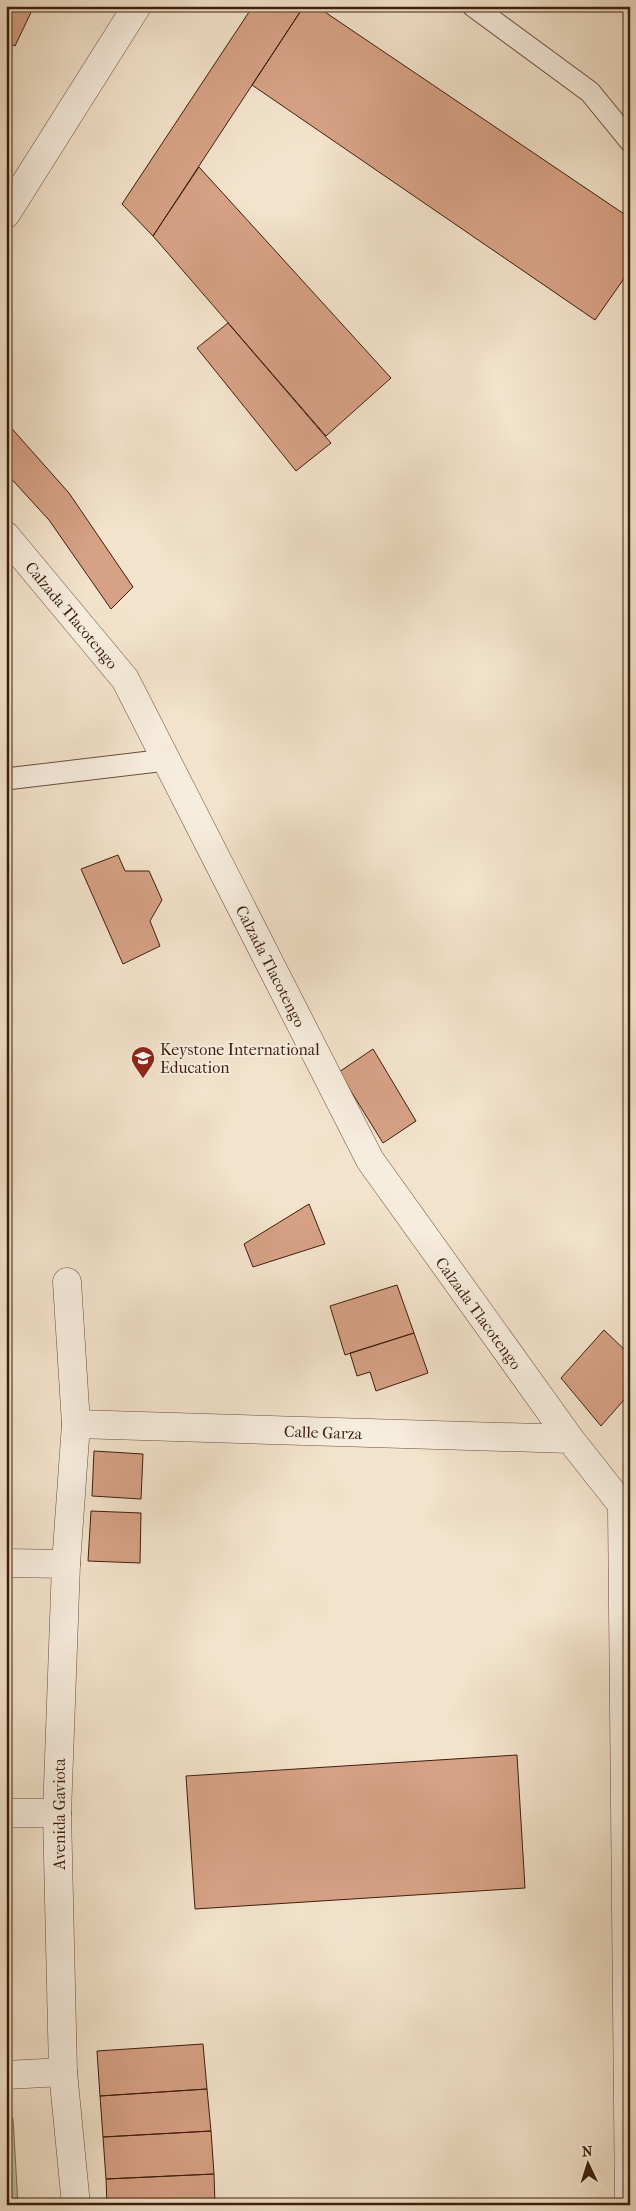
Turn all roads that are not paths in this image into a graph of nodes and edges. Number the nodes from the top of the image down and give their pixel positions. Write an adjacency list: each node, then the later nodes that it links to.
1 (137, 6): 4 (street)
2 (473, 6): 3 (lane)
3 (630, 141)
4 (6, 214)
5 (6, 536): 6 (street, Calzada Tlacotengo)
6 (166, 760): 7 (lane); 10 (street, Calzada Tlacotengo)
7 (6, 779)
8 (67, 1282): 9 (street, Avenida Gaviota)
9 (76, 1424): 10 (street, Calle Garza); 13 (street, Avenida Gaviota)
10 (570, 1439): 11 (street, Calzada Tlacotengo)
11 (626, 1511): 19 (street)
12 (6, 1563): 13 (street)
13 (66, 1564): 15 (street, Avenida Gaviota)
14 (6, 1813): 15 (street)
15 (57, 1813): 16 (street, Avenida Gaviota)
16 (63, 2072): 17 (street); 18 (street, Avenida Gaviota)
17 (6, 2075)
18 (76, 2205)
19 (630, 2205)

